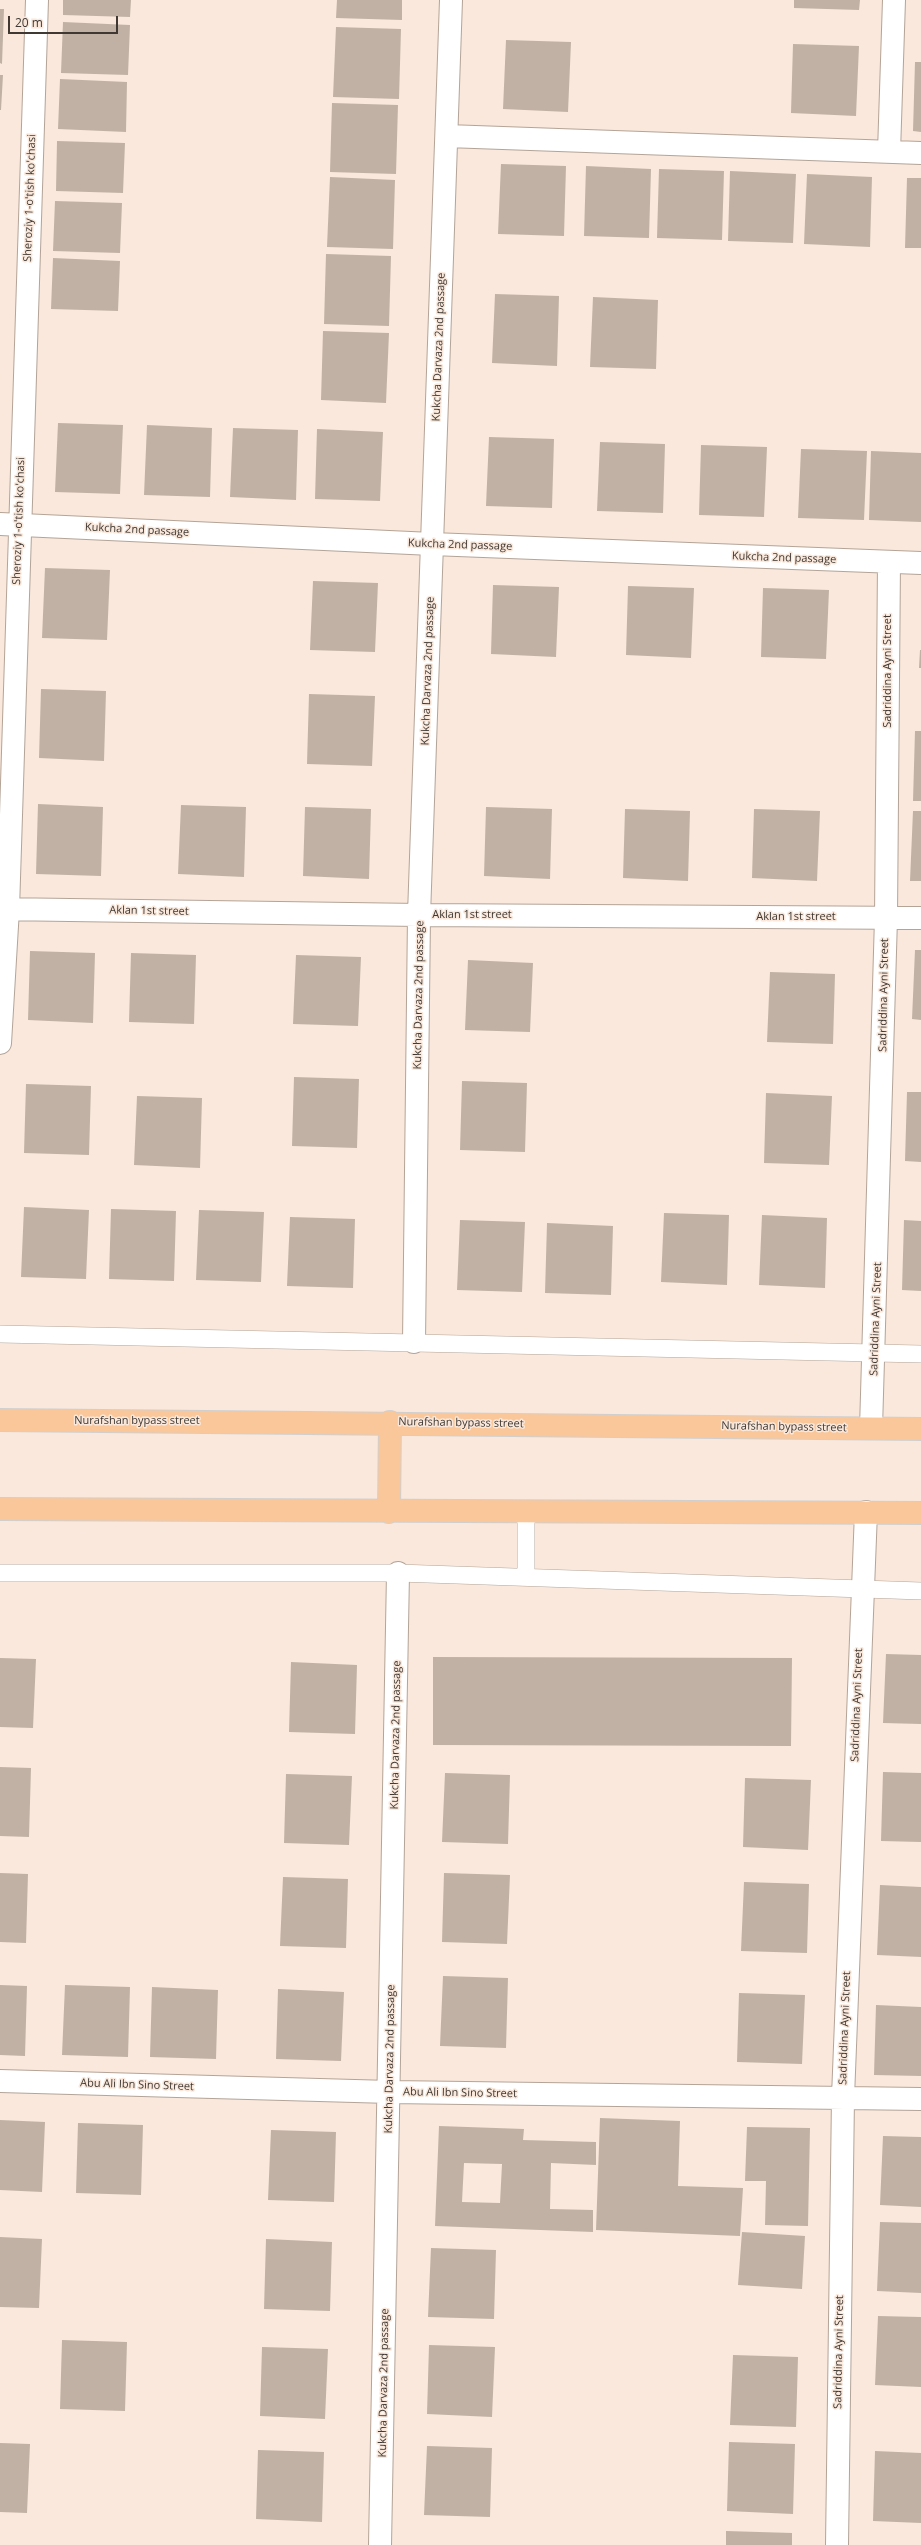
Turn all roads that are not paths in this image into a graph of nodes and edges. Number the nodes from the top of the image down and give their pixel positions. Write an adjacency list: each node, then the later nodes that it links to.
1 (37, 0): 7 (street, Sheroziy 1-o'tish ko'chasi)
2 (452, 0): 4 (street, Kukcha Darvaza 2nd passage)
3 (894, 0): 5 (street)
4 (447, 136): 5 (street); 8 (street, Kukcha Darvaza 2nd passage)
5 (889, 152): 6 (street)
6 (921, 153)
7 (9, 524): 8 (street, Kukcha 2nd passage); 11 (street, Sheroziy 1-o'tish ko'chasi)
8 (432, 544): 9 (street, Kukcha 2nd passage); 12 (street, Kukcha Darvaza 2nd passage)
9 (889, 562): 10 (street, Kukcha 2nd passage); 13 (street, Sadriddina Ayni Street)
10 (921, 563)
11 (4, 909): 12 (street, Aklan 1st street); 15 (street, Sheroziy 1-o'tish ko'chasi)
12 (419, 915): 13 (street, Aklan 1st street); 17 (street, Kukcha Darvaza 2nd passage)
13 (886, 918): 14 (street, Aklan 1st street); 18 (street, Sadriddina Ayni Street)
14 (921, 918)
15 (0, 1043)
16 (0, 1334): 17 (lane)
17 (414, 1342): 18 (lane)
18 (875, 1353): 19 (lane); 22 (street, Sadriddina Ayni Street)
19 (921, 1354)
20 (0, 1420): 21 (main road, Nurafshan bypass street)
21 (390, 1422): 22 (main road, Nurafshan bypass street); 26 (main road)
22 (871, 1428): 23 (main road, Nurafshan bypass street)
23 (921, 1429)
24 (0, 1509): 26 (main road)
25 (526, 1510): 26 (main road); 27 (main road); 31 (lane)
26 (389, 1512)
27 (866, 1512): 28 (main road); 32 (street, Sadriddina Ayni Street)
28 (921, 1513)
29 (398, 1573): 30 (lane); 31 (lane); 35 (street, Kukcha Darvaza 2nd passage)
30 (0, 1574)
31 (526, 1577): 32 (lane)
32 (862, 1590): 33 (lane); 36 (street, Sadriddina Ayni Street)
33 (921, 1591)
34 (0, 2081): 35 (street, Abu Ali Ibn Sino Street)
35 (390, 2092): 36 (street, Abu Ali Ibn Sino Street); 38 (street, Kukcha Darvaza 2nd passage)
36 (843, 2097): 37 (street, Abu Ali Ibn Sino Street); 39 (street, Sadriddina Ayni Street)
37 (921, 2099)
38 (380, 2545)
39 (837, 2545)

